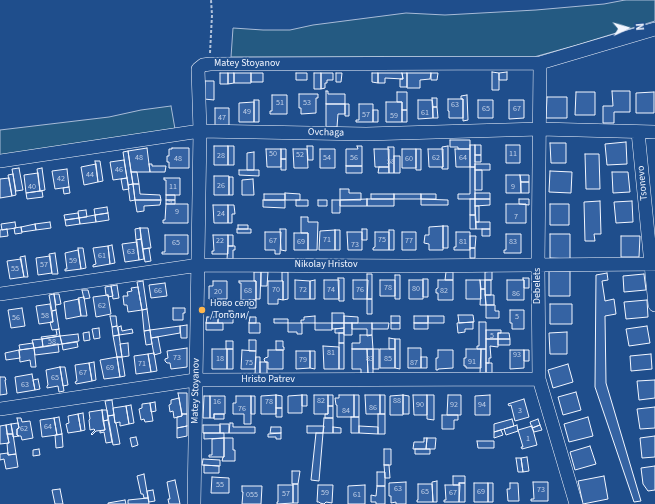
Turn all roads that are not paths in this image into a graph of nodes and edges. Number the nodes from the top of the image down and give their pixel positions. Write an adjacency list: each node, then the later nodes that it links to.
1 (655, 29): 2 (street, Matey Stoyanov)
2 (540, 63): 3 (street, Debelets); 4 (street, Matey Stoyanov)
3 (540, 129): 4 (street, Ovchaga); 5 (street, Ovchaga); 10 (street, Debelets)
4 (200, 131): 7 (street, Ovchaga); 9 (street, Matey Stoyanov)
5 (638, 132): 6 (street, Ovchaga); 8 (street, Tsonevo)
6 (655, 132)
7 (0, 161)
8 (653, 264): 10 (street, Nikolay Hristov); 12 (street, Tsonevo)
9 (199, 265): 10 (street, Nikolay Hristov); 11 (street, Nikolay Hristov); 14 (street, Matey Stoyanov)
10 (538, 265): 13 (street, Debelets)
11 (0, 294)
12 (655, 305)
13 (539, 379): 14 (street, Hristo Patrev); 17 (street, Debelets)
14 (196, 380): 15 (street, Hristo Patrev); 16 (street, Matey Stoyanov)
15 (0, 409)
16 (194, 504)
17 (576, 504)

